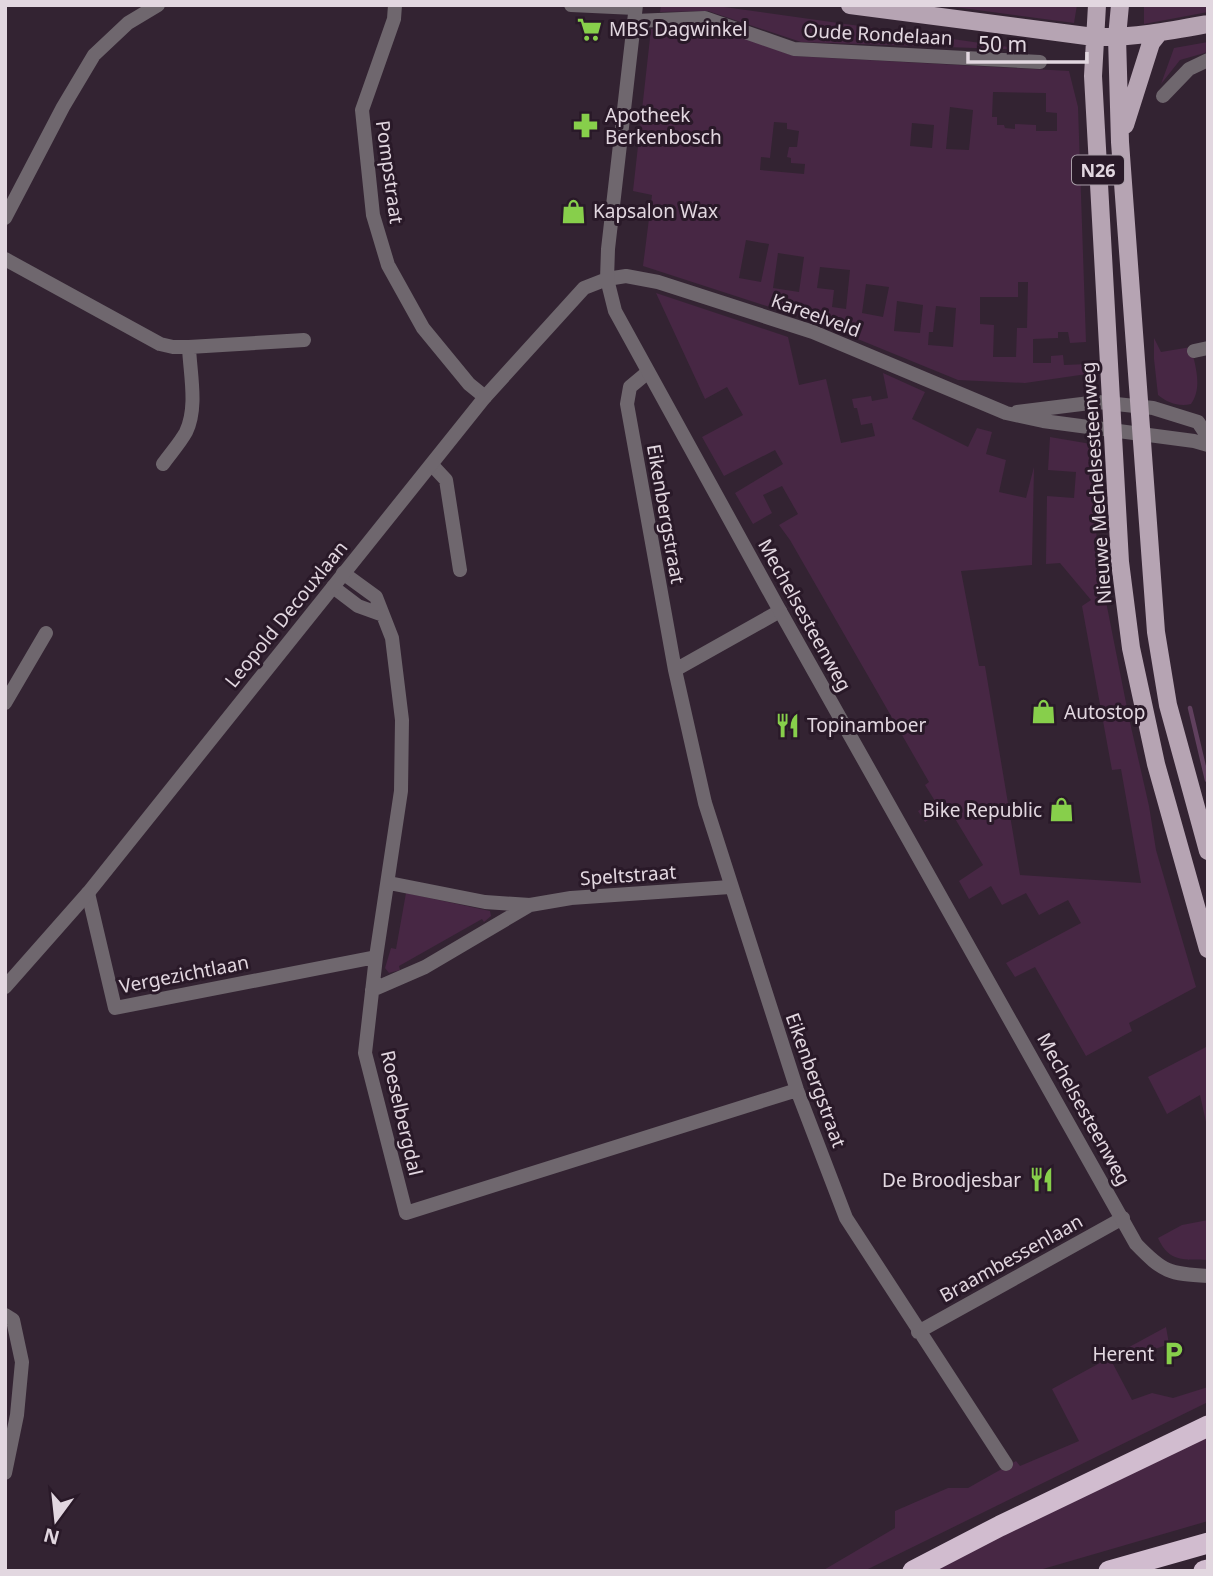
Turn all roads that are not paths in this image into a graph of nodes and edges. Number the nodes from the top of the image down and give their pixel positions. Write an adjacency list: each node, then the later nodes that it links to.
1 (158, 5): 16 (street)
2 (395, 5): 22 (street, Pompstraat)
3 (571, 5): 7 (street, Oude Rondelaan)
4 (850, 5): 9 (main road)
5 (1097, 5): 9 (main road, Nieuwe Mechelsesteenweg / N26)
6 (1120, 5): 10 (main road, N26)
7 (635, 11): 13 (street, Oude Rondelaan); 18 (street, Mechelsesteenweg)
8 (1208, 24): 11 (main road)
9 (1094, 32): 10 (main road); 23 (main road, Nieuwe Mechelsesteenweg / N26)
10 (1118, 32): 11 (main road); 15 (main road, N26)
11 (1159, 33): 15 (main road)
12 (1208, 60): 14 (street)
13 (1040, 62)
14 (1163, 96)
15 (1120, 142): 24 (main road, N26)
16 (5, 218)
17 (5, 259): 20 (street)
18 (607, 279): 21 (street, Mechelsesteenweg); 22 (street, Leopold Decouxlaan); 25 (street, Kareelveld)
19 (304, 340): 20 (street)
20 (189, 347): 30 (street)
21 (648, 372): 35 (street, Mechelsesteenweg); 38 (street, Eikenbergstraat)
22 (485, 397): 31 (street, Leopold Decouxlaan)
23 (1111, 402): 24 (street, Kareelveld); 25 (street, Kareelveld); 26 (main road, Nieuwe Mechelsesteenweg / N26)
24 (1139, 406): 27 (main road, N26); 28 (street, Kareelveld)
25 (1006, 413): 26 (street, Kareelveld)
26 (1112, 429): 27 (street, Kareelveld); 45 (main road, Nieuwe Mechelsesteenweg / N26)
27 (1141, 433): 29 (street, Kareelveld); 40 (main road, N26)
28 (1208, 437)
29 (1208, 445)
30 (163, 464)
31 (432, 465): 32 (street); 33 (street, Leopold Decouxlaan)
32 (460, 570)
33 (343, 573): 34 (street, Leopold Decouxlaan); 36 (street, Roeselbergdal)
34 (332, 587): 36 (street); 43 (street, Leopold Decouxlaan)
35 (780, 611): 38 (street); 50 (street, Mechelsesteenweg)
36 (383, 615): 41 (street, Roeselbergdal)
37 (46, 633): 39 (street)
38 (675, 670): 42 (street, Eikenbergstraat)
39 (5, 703)
40 (1208, 851)
41 (389, 883): 44 (street, Speltstraat); 46 (street, Roeselbergdal)
42 (730, 887): 44 (street, Speltstraat); 49 (street, Eikenbergstraat)
43 (88, 893): 46 (street, Vergezichtlaan); 47 (street, Leopold Decouxlaan)
44 (530, 905): 48 (street, Speltstraat)
45 (1208, 949)
46 (376, 957): 48 (street, Roeselbergdal)
47 (5, 987)
48 (372, 990): 49 (street, Roeselbergdal)
49 (797, 1090): 53 (street, Eikenbergstraat)
50 (1122, 1218): 51 (street, Mechelsesteenweg); 53 (street, Braambessenlaan)
51 (1208, 1276)
52 (5, 1315): 56 (street)
53 (918, 1332): 55 (street, Eikenbergstraat)
54 (1208, 1426): 58 (highway)
55 (1006, 1464)
56 (5, 1473)
57 (1208, 1543): 59 (highway)
58 (913, 1571)
59 (1109, 1571)

